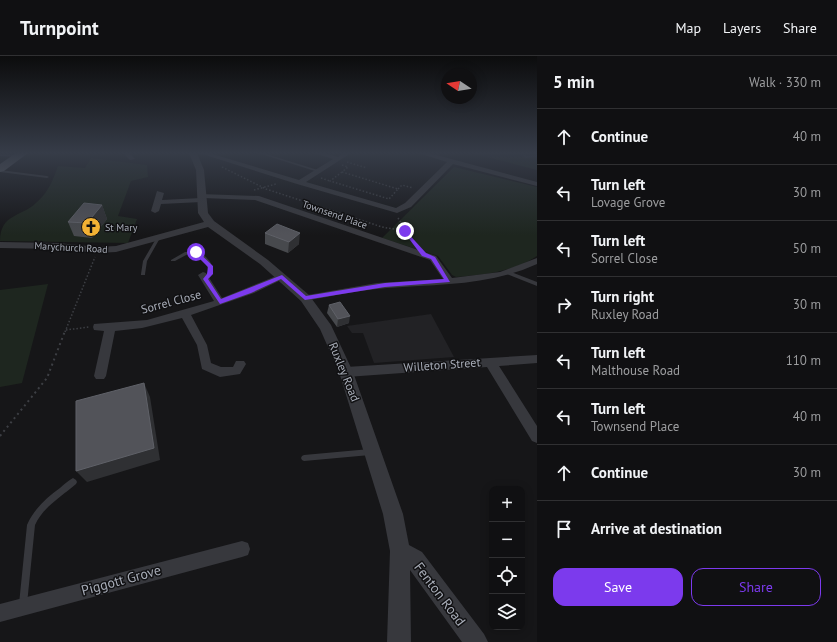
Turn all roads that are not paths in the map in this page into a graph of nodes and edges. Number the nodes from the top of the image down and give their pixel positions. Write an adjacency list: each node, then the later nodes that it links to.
1 (201, 180): 9 (street, Ruxley Road)
2 (292, 180): 6 (street)
3 (304, 180): 6 (street)
4 (433, 180): 6 (street)
5 (523, 180): 7 (street)
6 (299, 183)
7 (537, 184)
8 (160, 193): 10 (street)
9 (202, 198): 10 (street, Townsend Place); 12 (street, Ruxley Road); 21 (street, Townsend Place)
10 (158, 202): 11 (street)
11 (156, 211)
12 (210, 223): 13 (street, Marychurch Road); 20 (street, Ruxley Road)
13 (158, 238): 14 (street, Marychurch Road); 18 (lane)
14 (0, 245)
15 (173, 260): 19 (lane)
16 (537, 261): 17 (street)
17 (509, 273): 21 (street); 22 (lane)
18 (143, 274)
19 (204, 277): 24 (street)
20 (282, 277): 23 (street, Ruxley Road); 24 (street, Sorrel Close)
21 (448, 280): 23 (street)
22 (537, 284)
23 (305, 298): 31 (street, Ruxley Road)
24 (220, 302): 25 (street, Sorrel Close)
25 (185, 313): 27 (street, Sorrel Close); 30 (street)
26 (98, 327): 27 (street, Sorrel Close)
27 (110, 328): 32 (street)
28 (537, 359): 29 (street, Willeton Street)
29 (490, 362): 31 (street, Willeton Street); 33 (street)
30 (240, 364)
31 (346, 372): 34 (street, Ruxley Road)
32 (100, 376)
33 (537, 437)
34 (372, 452): 35 (lane); 38 (street, Ruxley Road)
35 (304, 458)
36 (73, 482): 39 (lane)
37 (242, 549): 39 (street, Piggott Grove)
38 (400, 551): 41 (street, Ruxley Road); 42 (street, Fenton Road)
39 (23, 606): 40 (street, Piggott Grove)
40 (0, 613)
41 (399, 642)
42 (476, 642)

